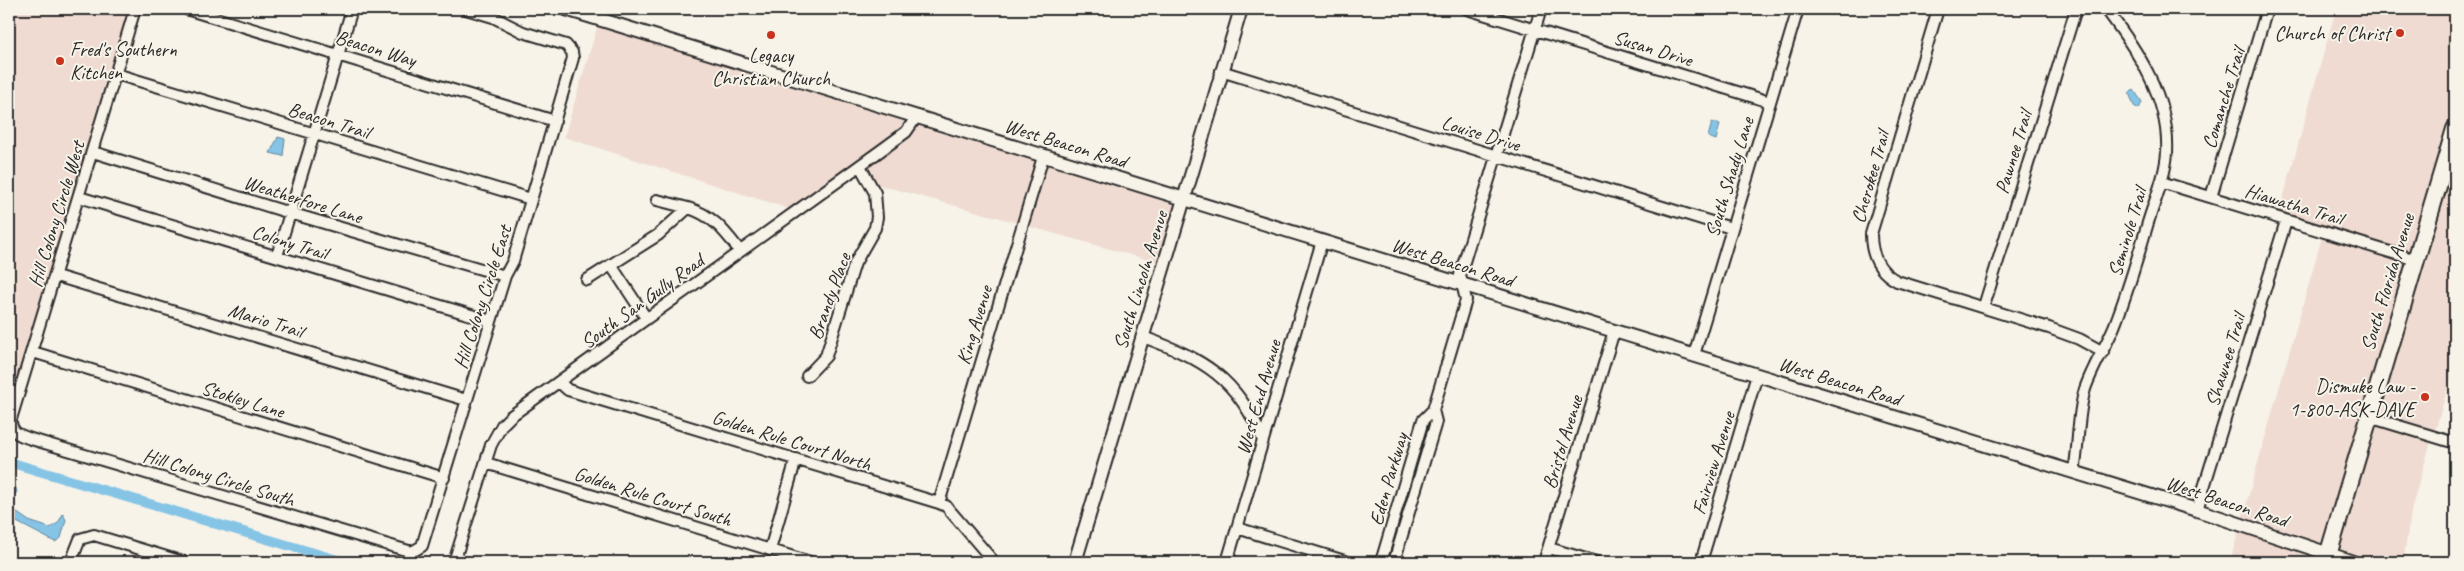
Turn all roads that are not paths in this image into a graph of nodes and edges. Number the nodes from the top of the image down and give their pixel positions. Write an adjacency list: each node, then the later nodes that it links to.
1 (135, 9): 17 (street, Hill Colony Circle West)
2 (186, 9): 15 (street, Beacon Way)
3 (352, 9): 15 (street)
4 (466, 9): 20 (street, Hill Colony Circle East)
5 (566, 9): 19 (street, West Beacon Road)
6 (1241, 9): 16 (street, South Lincoln Avenue)
7 (1468, 9): 14 (street, Susan Drive)
8 (1541, 9): 14 (street, Eden Parkway)
9 (1798, 9): 18 (street, South Shady Lane)
10 (1938, 9): 46 (street, Cherokee Trail)
11 (2076, 9): 46 (street, Pawnee Trail)
12 (2106, 9): 27 (street, Seminole Trail)
13 (2267, 9): 29 (street, Comanche Trail)
14 (1535, 30): 18 (street, Susan Drive); 24 (street, Eden Parkway)
15 (338, 54): 20 (street, Beacon Way); 22 (street)
16 (1221, 70): 24 (street, Louise Drive); 31 (street, South Lincoln Avenue)
17 (116, 74): 22 (street, Beacon Trail); 23 (street, Hill Colony Circle West)
18 (1770, 102): 36 (street, South Shady Lane)
19 (917, 116): 25 (street, West Beacon Road); 26 (street, South San Gully Road)
20 (555, 121): 30 (street, Hill Colony Circle East)
21 (2455, 129): 40 (main road, South Florida Avenue)
22 (314, 134): 30 (street, Beacon Trail); 34 (street)
23 (93, 152): 28 (street, Hill Colony Circle West); 34 (street, Weatherfore Lane)
24 (1496, 156): 36 (street, Louise Drive); 45 (street, Eden Parkway)
25 (1043, 157): 31 (street, West Beacon Road); 67 (street, King Avenue)
26 (860, 166): 38 (street, South San Gully Road); 55 (street, Brandy Place)
27 (2161, 182): 29 (street, Hiawatha Trail); 52 (street, Seminole Trail)
28 (79, 197): 39 (street, Colony Trail); 42 (street, Hill Colony Circle West)
29 (2211, 197): 35 (street, Hiawatha Trail)
30 (531, 199): 43 (street, Hill Colony Circle East)
31 (1184, 199): 37 (street, West Beacon Road); 50 (street, South Lincoln Avenue)
32 (657, 200): 33 (street)
33 (688, 208): 38 (street); 41 (street)
34 (290, 213): 39 (street); 43 (street, Weatherfore Lane)
35 (2286, 221): 40 (street, Hiawatha Trail); 68 (street, Shawnee Trail)
36 (1732, 228): 53 (street, South Shady Lane)
37 (1322, 241): 45 (street, West Beacon Road); 61 (street, West End Avenue)
38 (740, 251): 47 (street, South San Gully Road)
39 (276, 256): 48 (street, Colony Trail)
40 (2416, 260): 59 (main road, South Florida Avenue)
41 (611, 265): 44 (street); 47 (street)
42 (56, 276): 51 (street, Hill Colony Circle West); 57 (street, Mario Trail)
43 (505, 276): 48 (street, Hill Colony Circle East)
44 (586, 280)
45 (1463, 285): 49 (street, West Beacon Road); 58 (street, Eden Parkway)
46 (1984, 306): 52 (street, Cherokee Trail)
47 (646, 318): 56 (street, South San Gully Road)
48 (491, 321): 57 (street, Hill Colony Circle East)
49 (1614, 331): 53 (street, West Beacon Road); 70 (street, Bristol Avenue)
50 (1143, 337): 61 (street); 79 (street, South Lincoln Avenue)
51 (33, 352): 60 (street, Hill Colony Circle West); 66 (street, Stokley Lane)
52 (2102, 352): 65 (street, Seminole Trail)
53 (1694, 355): 54 (street, West Beacon Road)
54 (1758, 375): 65 (street, West Beacon Road); 86 (street, Fairview Avenue)
55 (807, 376)
56 (559, 382): 63 (street, Golden Rule Court North); 64 (street, South San Gully Road)
57 (466, 400): 66 (street, Hill Colony Circle East)
58 (1433, 410): 82 (street, Eden Parkway); 83 (street, Eden Parkway)
59 (2369, 417): 62 (street); 73 (main road, South Florida Avenue)
60 (13, 429): 71 (street, Hill Colony Circle South)
61 (1264, 440): 69 (street, West End Avenue)
62 (2455, 443)
63 (796, 460): 67 (street, Golden Rule Court North); 72 (street)
64 (486, 463): 72 (street, Golden Rule Court South); 76 (street, South San Gully Road)
65 (2074, 472): 68 (street, West Beacon Road)
66 (444, 478): 71 (street, Hill Colony Circle East)
67 (939, 503): 78 (street, Golden Rule Court North)
68 (2198, 510): 73 (street, West Beacon Road)
69 (1237, 528): 80 (street, West End Avenue); 81 (street)
70 (1549, 548): 84 (street, Bristol Avenue); 85 (street)
71 (417, 550)
72 (770, 550): 77 (street, Golden Rule Court South)
73 (2327, 558): 87 (street, West Beacon Road)
74 (71, 562): 75 (street)
75 (183, 562)
76 (454, 562)
77 (810, 562)
78 (994, 562)
79 (1075, 562)
80 (1227, 562)
81 (1348, 562)
82 (1381, 562)
83 (1394, 562)
84 (1544, 562)
85 (1596, 562)
86 (1701, 562)
87 (2353, 562)

